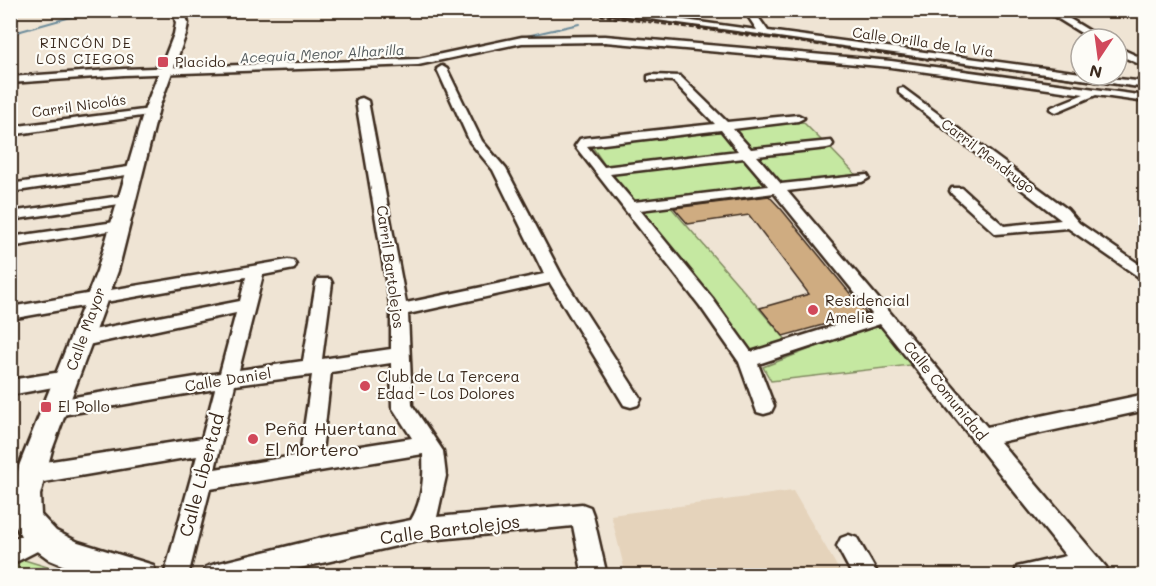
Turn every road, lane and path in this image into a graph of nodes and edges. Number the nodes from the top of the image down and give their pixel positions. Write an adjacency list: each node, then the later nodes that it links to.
1 (178, 10): 11 (main road, Calle Mayor)
2 (589, 10): 5 (street, Calle Orilla de la Vía)
3 (748, 10): 7 (street)
4 (1048, 10): 6 (street)
5 (658, 15): 7 (street, Calle Orilla de la Vía)
6 (1077, 27)
7 (765, 34): 14 (street, Calle Orilla de la Vía)
8 (1129, 56): 9 (street)
9 (1146, 64)
10 (442, 69): 40 (street)
11 (165, 72): 13 (street); 15 (street); 20 (main road, Calle Mayor)
12 (652, 78): 22 (street, Calle Comunidad)
13 (10, 81)
14 (1146, 85)
15 (1090, 91): 17 (street); 19 (street)
16 (903, 92): 35 (street, Carril Mendrugo)
17 (1146, 99)
18 (362, 101): 45 (street, Carril Bartolejos)
19 (1056, 109)
20 (151, 112): 23 (street, Carril Nicolás); 26 (main road, Calle Mayor)
21 (798, 118): 22 (street)
22 (723, 125): 25 (street, Calle Comunidad); 27 (street)
23 (10, 130)
24 (826, 144): 25 (street)
25 (746, 153): 27 (street); 30 (street, Calle Comunidad)
26 (135, 170): 29 (street); 32 (main road, Calle Mayor)
27 (601, 171): 33 (street)
28 (861, 178): 30 (street)
29 (10, 188)
30 (776, 188): 33 (street); 47 (street, Calle Comunidad)
31 (957, 191): 35 (street)
32 (128, 199): 34 (street); 36 (main road, Calle Mayor)
33 (630, 207): 50 (street)
34 (10, 216)
35 (1072, 223): 41 (street, Carril Mendrugo)
36 (122, 225): 37 (street); 43 (main road, Calle Mayor)
37 (10, 242)
38 (288, 265): 39 (street)
39 (255, 270): 43 (street); 44 (street, Calle Libertad)
40 (554, 277): 45 (street); 55 (street)
41 (1146, 277)
42 (324, 283): 51 (street)
43 (98, 299): 46 (street); 48 (main road, Calle Mayor)
44 (247, 305): 48 (street); 53 (street, Calle Libertad)
45 (399, 309): 49 (street, Carril Bartolejos)
46 (10, 313)
47 (884, 316): 50 (street); 59 (street, Calle Comunidad)
48 (83, 339): 52 (main road, Calle Mayor)
49 (400, 355): 51 (street, Calle Daniel); 60 (street, Carril Bartolejos)
50 (747, 360): 57 (street)
51 (317, 367): 53 (street, Calle Daniel); 62 (street)
52 (68, 378): 54 (street); 58 (main road, Calle Mayor)
53 (228, 379): 58 (street, Calle Daniel); 61 (street, Calle Libertad)
54 (10, 388)
55 (631, 399)
56 (1146, 402): 59 (street)
57 (765, 406)
58 (56, 408): 63 (main road, Calle Mayor)
59 (982, 436): 70 (street, Calle Comunidad)
60 (427, 444): 62 (street); 66 (street, Carril Bartolejos)
61 (211, 445): 63 (street); 64 (street, Calle Libertad)
62 (310, 463): 64 (street)
63 (32, 474): 65 (main road, Calle Mayor)
64 (201, 481): 72 (street, Calle Libertad)
65 (18, 503): 67 (main road, Calle Mayor)
66 (418, 530): 73 (street, Calle Bartolejos); 74 (street, Calle Bartolejos)
67 (40, 537): 69 (street); 71 (main road)
68 (849, 546): 75 (street)
69 (10, 554)
70 (1092, 570): 76 (street)
71 (142, 576)
72 (176, 576)
73 (215, 576)
74 (595, 576)
75 (867, 576)
76 (1026, 576)

